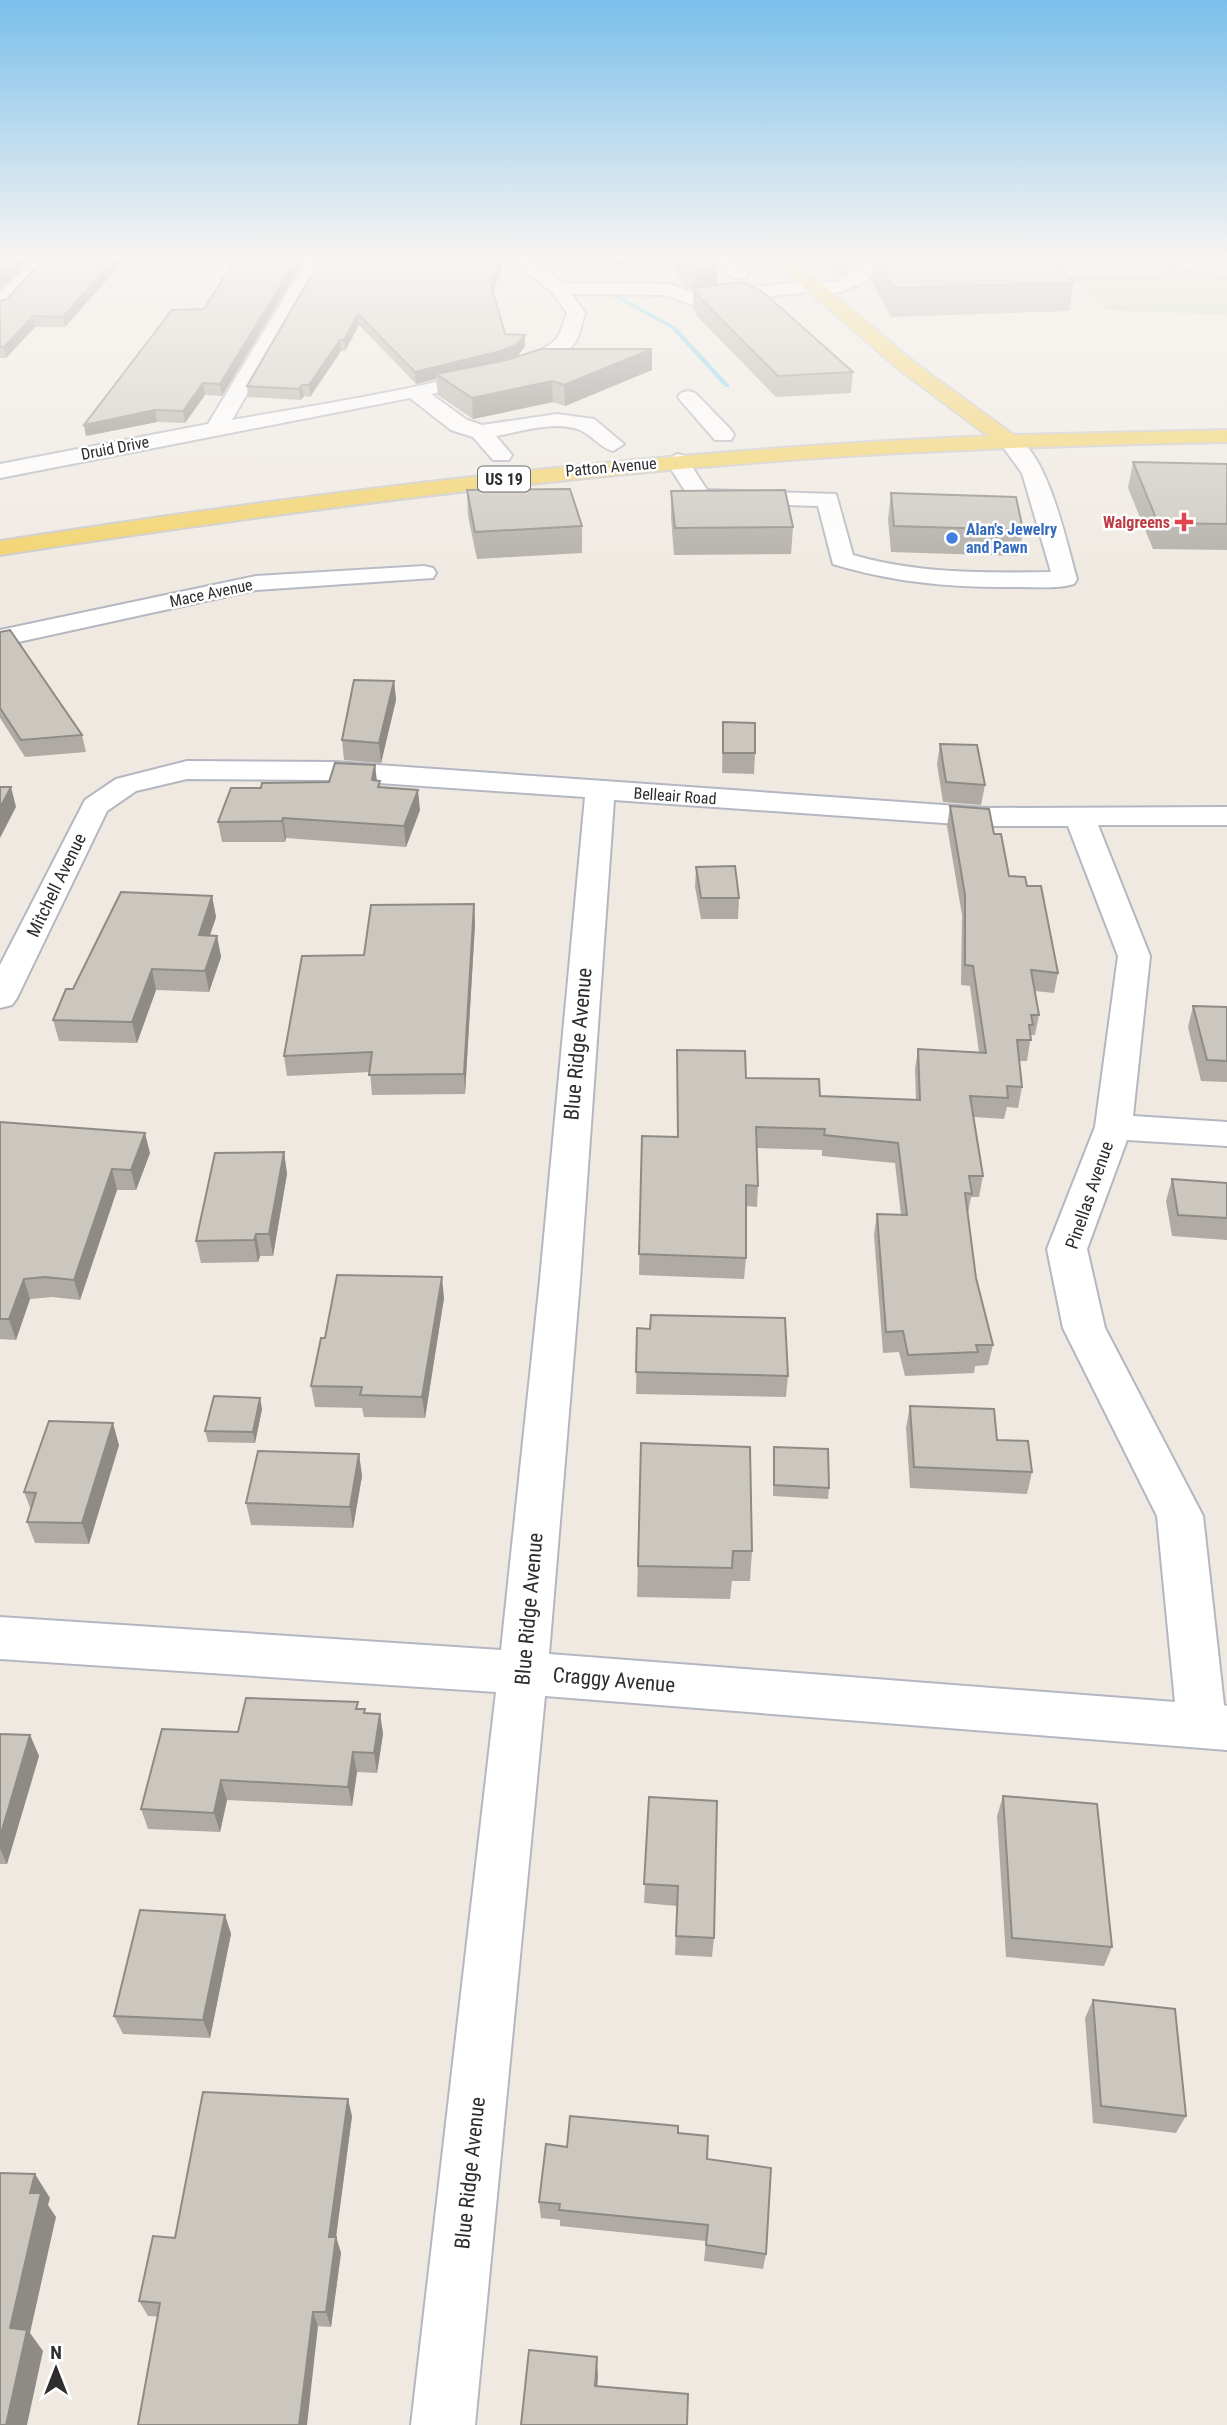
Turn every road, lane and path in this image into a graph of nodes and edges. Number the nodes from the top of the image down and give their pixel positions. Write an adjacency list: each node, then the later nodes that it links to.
1 (251, 370): 9 (street)
2 (509, 370): 4 (street, Druid Drive)
3 (913, 370): 7 (main road)
4 (414, 391): 9 (street, Druid Drive); 10 (street)
5 (688, 397): 12 (street)
6 (1009, 418): 7 (main road)
7 (982, 419): 8 (main road); 16 (main road)
8 (942, 421)
9 (217, 428): 23 (street, Druid Drive)
10 (481, 432): 17 (street); 20 (street)
11 (747, 433): 12 (main road)
12 (723, 435): 13 (main road)
13 (696, 438)
14 (1226, 438): 16 (main road, Patton Avenue / US 19)
15 (640, 442): 17 (main road, Patton Avenue)
16 (1011, 443): 22 (main road, Patton Avenue / US 19); 22 (street)
17 (613, 444): 18 (main road, Patton Avenue)
18 (576, 447)
19 (526, 452): 20 (main road, US 19)
20 (501, 455): 21 (main road, US 19)
21 (475, 458)
22 (677, 461): 24 (main road, Patton Avenue / US 19)
23 (0, 471)
24 (0, 548)
25 (424, 573): 26 (street, Mace Avenue)
26 (0, 638)
27 (126, 785): 28 (street, Belleair Road); 31 (street, Mitchell Avenue)
28 (600, 791): 29 (street, Belleair Road); 35 (street, Blue Ridge Avenue)
29 (1080, 817): 30 (street, Belleair Road); 32 (street, Pinellas Avenue)
30 (1227, 817)
31 (0, 998)
32 (1113, 1127): 33 (street); 36 (street, Pinellas Avenue)
33 (1227, 1134)
34 (0, 1638): 35 (street, Craggy Avenue)
35 (523, 1673): 36 (street, Craggy Avenue); 37 (street, Blue Ridge Avenue)
36 (1215, 1728)
37 (443, 2425)

